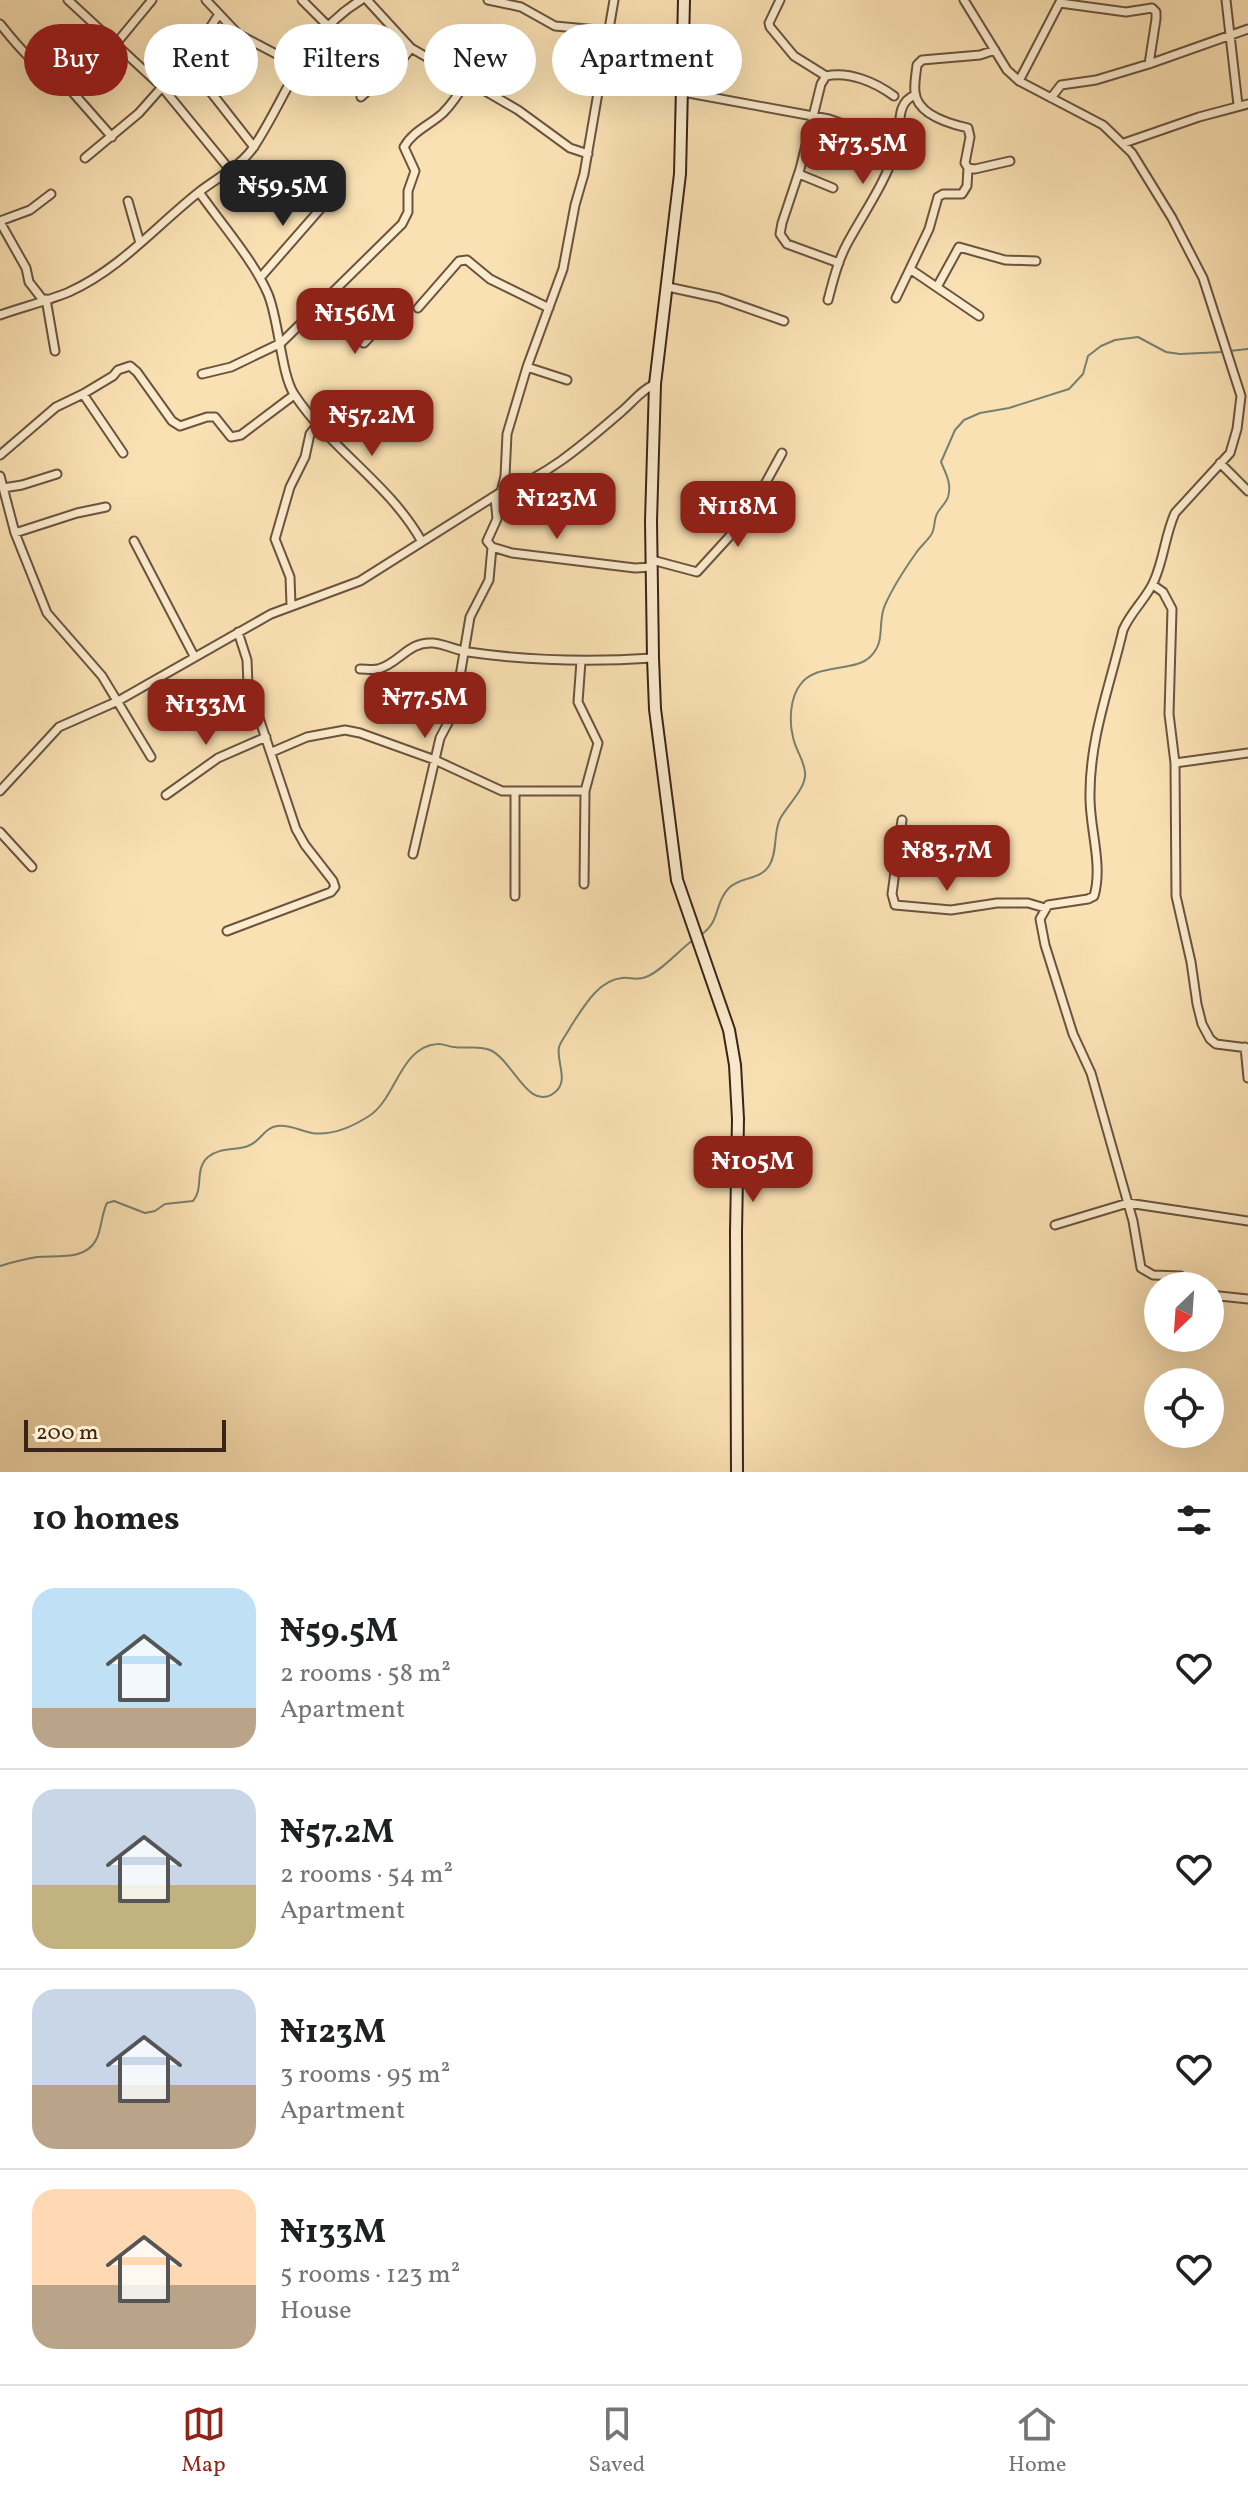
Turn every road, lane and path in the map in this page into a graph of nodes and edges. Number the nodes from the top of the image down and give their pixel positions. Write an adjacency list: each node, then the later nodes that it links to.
1 (68, 0): 15 (street)
2 (152, 0): 22 (street)
3 (206, 0): 13 (street)
4 (302, 0): 17 (street)
5 (364, 0): 18 (street); 25 (street)
6 (488, 0): 19 (street)
7 (614, 0): 20 (street)
8 (684, 0): 21 (main road)
9 (780, 0): 33 (street)
10 (964, 0): 26 (street)
11 (1226, 0): 24 (street)
12 (1060, 1): 31 (street); 34 (street)
13 (219, 14): 16 (street); 28 (street)
14 (0, 24): 27 (street)
15 (94, 24)
16 (213, 24)
17 (326, 24)
18 (328, 24)
19 (552, 24)
20 (610, 24)
21 (684, 24)
22 (128, 29)
23 (1248, 29): 24 (street)
24 (1231, 33): 31 (street); 50 (street)
25 (411, 48): 29 (street); 47 (street)
26 (995, 50): 34 (street); 35 (street)
27 (24, 53)
28 (274, 54)
29 (424, 55)
30 (128, 56): 32 (street)
31 (1149, 64): 48 (street)
32 (144, 71)
33 (826, 76): 46 (street); 51 (street)
34 (1019, 81): 48 (street)
35 (915, 95): 53 (street); 59 (street)
36 (76, 96): 52 (street)
37 (153, 96): 52 (street)
38 (169, 96): 60 (street)
39 (214, 96): 55 (street)
40 (281, 96): 55 (street)
41 (457, 96): 78 (street)
42 (494, 96): 56 (street)
43 (598, 96): 56 (street)
44 (683, 96): 73 (main road)
45 (716, 96): 51 (street)
46 (894, 96)
47 (361, 97)
48 (1051, 98): 54 (street)
49 (1248, 104): 50 (street)
50 (1238, 105): 54 (street)
51 (813, 118): 53 (street); 61 (street)
52 (112, 137): 57 (street)
53 (899, 141): 70 (street)
54 (1124, 143): 93 (street)
55 (254, 147): 60 (street)
56 (588, 154): 80 (street)
57 (85, 158)
58 (1010, 161): 59 (street)
59 (968, 168): 71 (street)
60 (230, 170): 63 (street)
61 (799, 174): 62 (street); 70 (street)
62 (833, 188)
63 (199, 192): 68 (street); 72 (street)
64 (51, 194): 67 (street)
65 (329, 199): 72 (street)
66 (128, 201): 68 (street)
67 (0, 221): 76 (street)
68 (140, 243): 76 (street)
69 (1036, 261): 74 (street)
70 (839, 263): 77 (street)
71 (910, 269): 74 (street); 75 (street)
72 (260, 278): 85 (street)
73 (668, 287): 84 (street); 90 (main road)
74 (937, 287): 83 (street)
75 (896, 298)
76 (44, 300): 82 (street); 86 (street)
77 (828, 300)
78 (322, 302): 81 (street); 85 (street)
79 (418, 308): 80 (street)
80 (549, 308): 87 (street)
81 (391, 314)
82 (0, 315)
83 (979, 316)
84 (784, 321)
85 (281, 343): 88 (street); 92 (street)
86 (55, 351)
87 (527, 367): 89 (street); 103 (street)
88 (202, 374)
89 (567, 380)
90 (655, 384): 103 (street); 109 (main road)
91 (83, 394): 92 (street); 95 (street); 97 (street)
92 (294, 395): 94 (street)
93 (1245, 398): 98 (street)
94 (318, 424): 107 (street); 111 (street)
95 (123, 453)
96 (782, 453): 109 (street)
97 (0, 455)
98 (1220, 463): 102 (street); 110 (street)
99 (57, 474): 101 (street)
100 (0, 476): 101 (street)
101 (3, 488): 105 (street)
102 (1248, 491)
103 (498, 494): 107 (street); 108 (street)
104 (106, 507): 105 (street)
105 (15, 533): 118 (street)
106 (134, 541): 114 (street)
107 (422, 542): 111 (street)
108 (492, 547): 109 (street); 113 (street)
109 (652, 563): 115 (main road)
110 (1153, 585): 124 (street); 135 (street)
111 (291, 605): 112 (street)
112 (238, 632): 114 (street); 119 (street)
113 (465, 652): 116 (street); 117 (street); 123 (street)
114 (194, 656): 118 (street)
115 (653, 658): 116 (street); 145 (main road)
116 (581, 661): 127 (street)
117 (360, 669)
118 (118, 701): 122 (street); 125 (street)
119 (266, 737): 120 (street); 128 (street)
120 (272, 752): 123 (street); 136 (street)
121 (1248, 753): 124 (street)
122 (151, 757)
123 (435, 760): 126 (street); 131 (street)
124 (1175, 763): 137 (street)
125 (1, 789)
126 (515, 791): 127 (street); 134 (street)
127 (585, 791): 133 (street)
128 (166, 795)
129 (902, 820): 135 (street)
130 (0, 832): 132 (street)
131 (413, 854)
132 (32, 867)
133 (584, 884)
134 (515, 896)
135 (1045, 908): 139 (street)
136 (227, 931)
137 (1247, 1048): 138 (street)
138 (1248, 1078)
139 (1128, 1203): 140 (street); 141 (street); 142 (street)
140 (1248, 1221)
141 (1055, 1225)
142 (1148, 1272)
143 (1224, 1296): 144 (street)
144 (1248, 1299)
145 (737, 1472)

